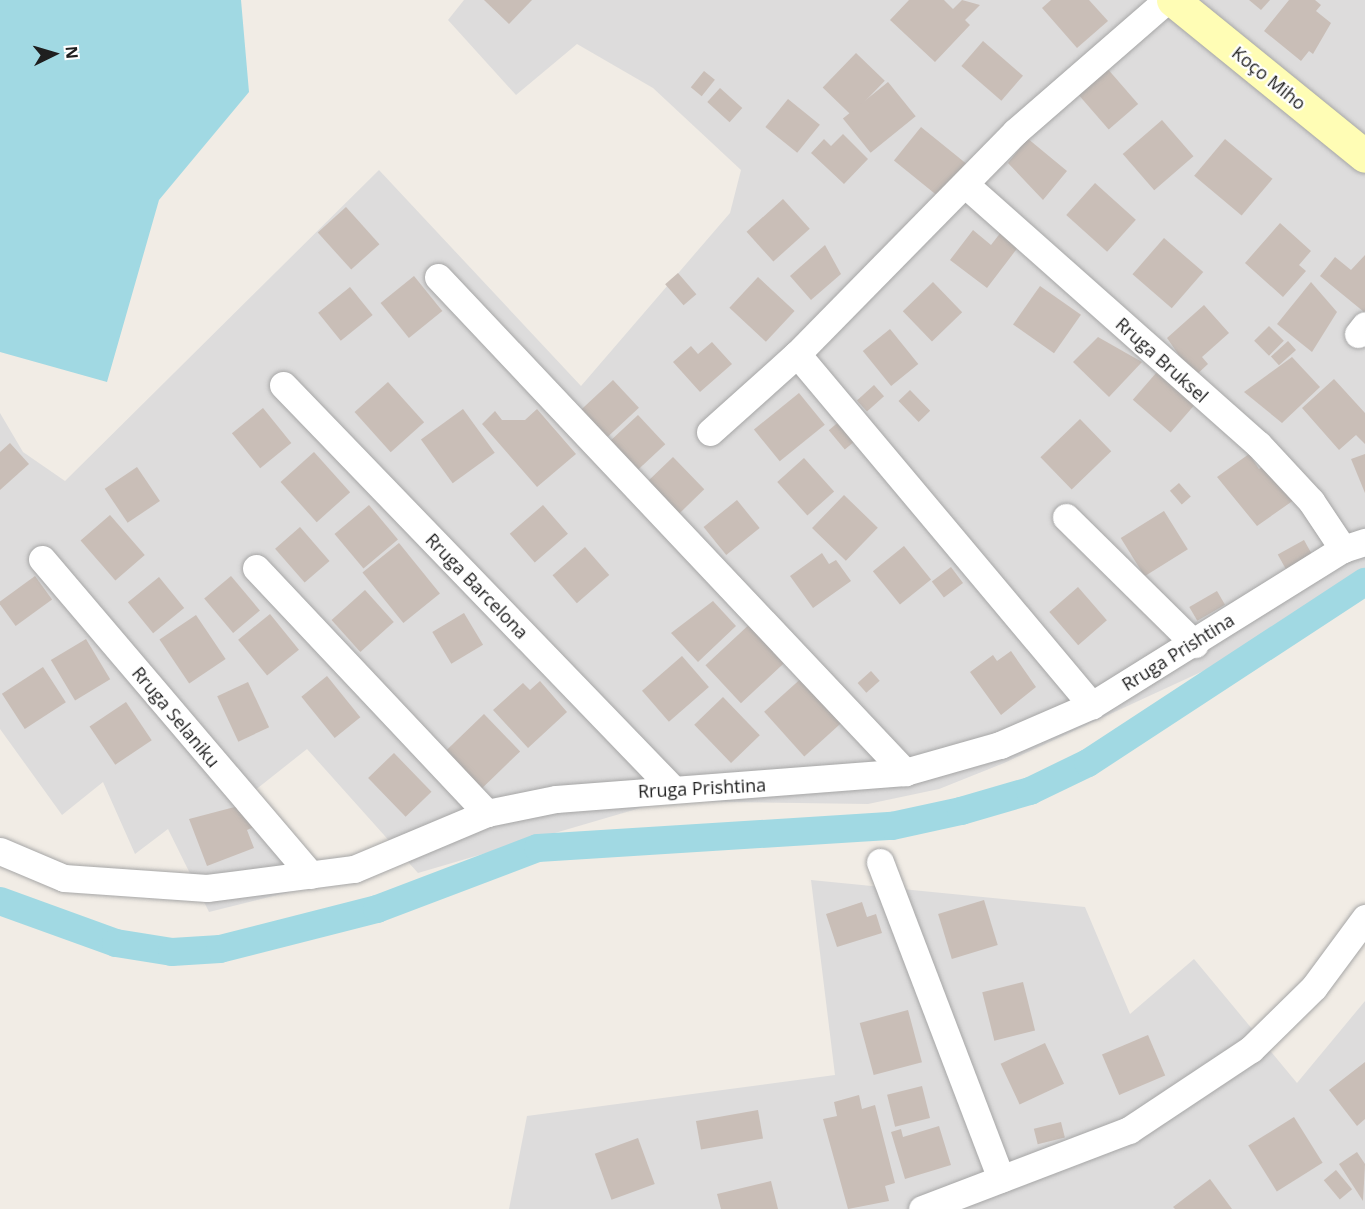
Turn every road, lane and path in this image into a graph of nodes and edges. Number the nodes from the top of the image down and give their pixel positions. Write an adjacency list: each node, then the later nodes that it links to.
1 (1167, 0): 4 (street)
2 (1173, 0): 3 (street, Koço Miho)
3 (1365, 156)
4 (966, 184): 6 (street); 10 (street, Rruga Bruksel)
5 (438, 277): 15 (street)
6 (797, 354): 8 (street); 14 (street)
7 (283, 385): 16 (street, Rruga Barcelona)
8 (710, 432)
9 (1066, 517): 13 (street)
10 (1354, 546): 13 (street, Rruga Prishtina)
11 (42, 559): 20 (street, Rruga Selaniku)
12 (256, 568): 17 (street)
13 (1195, 644): 14 (street, Rruga Prishtina)
14 (1092, 705): 15 (street, Rruga Prishtina)
15 (905, 772): 16 (street, Rruga Prishtina)
16 (672, 788): 17 (street, Rruga Prishtina)
17 (487, 813): 20 (street, Rruga Prishtina)
18 (0, 851): 20 (street, Rruga Prishtina)
19 (880, 862): 22 (street)
20 (311, 875)
21 (1365, 918): 22 (street)
22 (1001, 1179): 23 (street)
23 (922, 1209)

